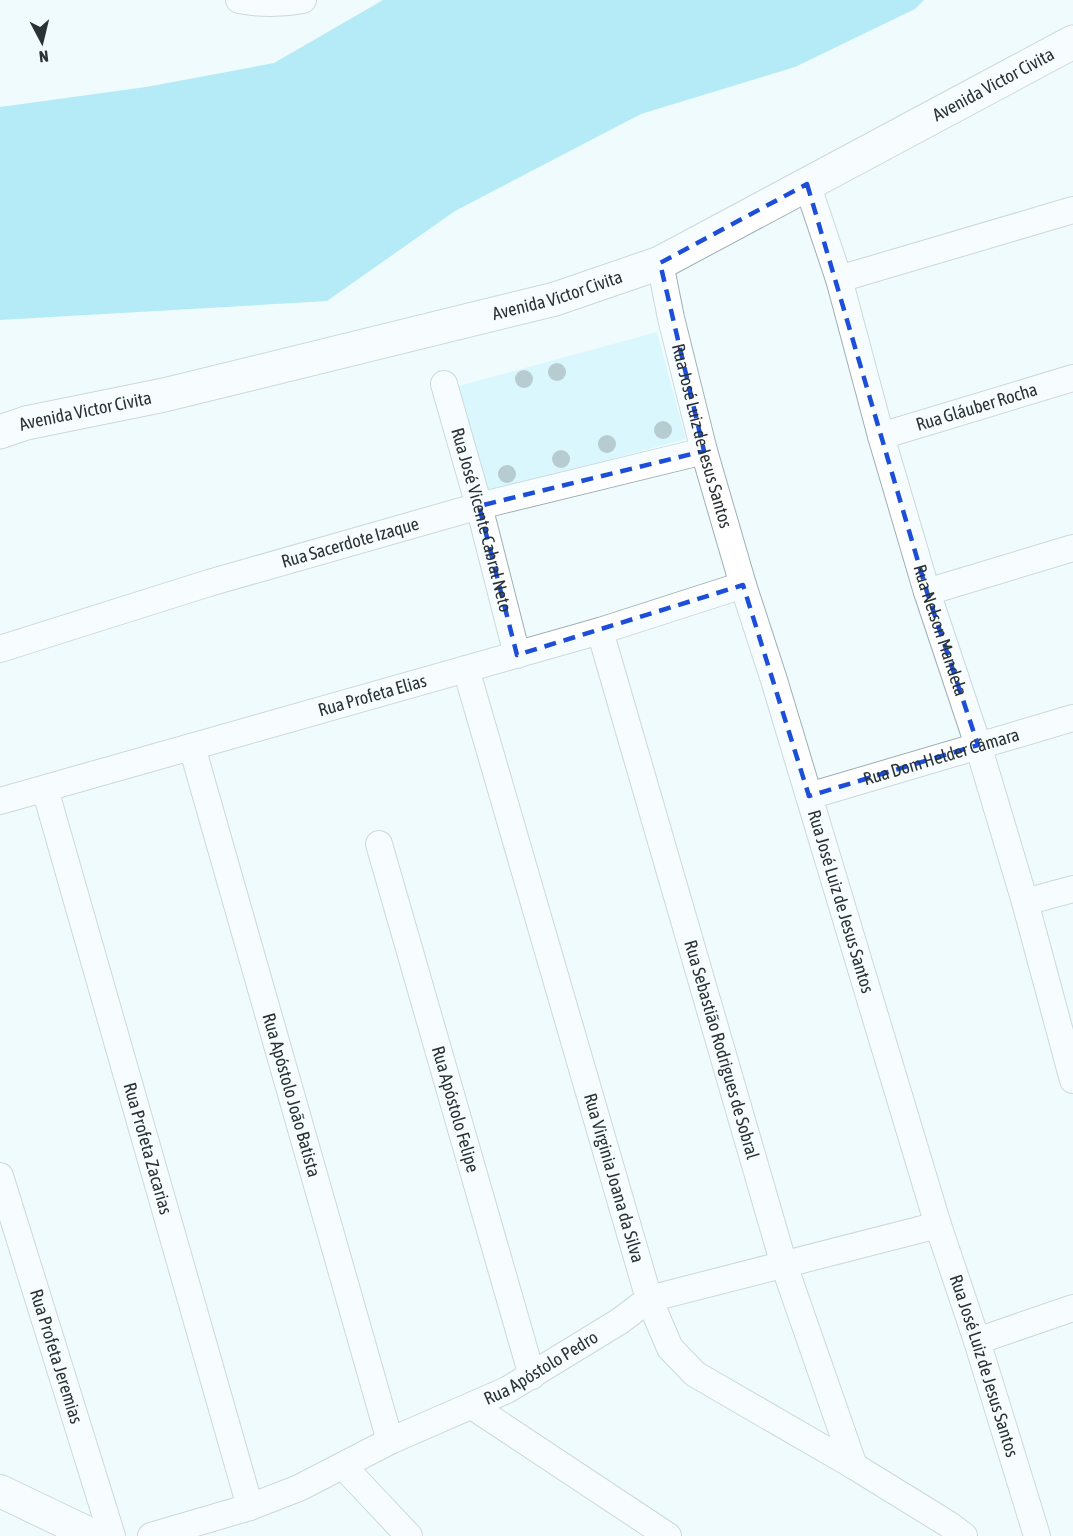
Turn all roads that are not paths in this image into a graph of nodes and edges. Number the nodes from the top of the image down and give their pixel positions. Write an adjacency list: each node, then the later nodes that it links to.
1 (239, 0): 2 (street)
2 (303, 0)
3 (1073, 42): 4 (main road, Avenida Victor Civita)
4 (807, 184): 6 (main road, Avenida Victor Civita); 7 (street, Rua Nelson Mandela)
5 (1073, 210): 7 (street)
6 (660, 263): 10 (main road, Avenida Victor Civita); 12 (street, Rua José Luiz de Jesus Santos)
7 (839, 279): 11 (street, Rua Nelson Mandela)
8 (1073, 378): 11 (street, Rua Gláuber Rocha)
9 (444, 384): 13 (street, Rua José Vicente Cabral Neto)
10 (0, 432)
11 (881, 436): 16 (street, Rua Nelson Mandela)
12 (704, 451): 13 (street, Rua Sacerdote Izaque); 15 (street, Rua José Luiz de Jesus Santos)
13 (479, 506): 18 (street, Rua Sacerdote Izaque); 19 (street, Rua José Vicente Cabral Neto)
14 (1073, 548): 16 (street)
15 (743, 585): 17 (street, Rua Profeta Elias); 25 (street, Rua José Luiz de Jesus Santos)
16 (927, 592): 22 (street, Rua Nelson Mandela)
17 (600, 632): 19 (street, Rua Profeta Elias); 34 (street, Rua Sebastião Rodrigues de Sobral)
18 (0, 649)
19 (517, 655): 20 (street, Rua Profeta Elias)
20 (466, 669): 23 (street, Rua Profeta Elias); 35 (street, Rua Virginia Joana da Silva)
21 (1073, 718): 22 (street, Rua Dom Helder Câmara)
22 (978, 745): 25 (street, Rua Dom Helder Câmara); 29 (street, Rua Nelson Mandela)
23 (192, 747): 24 (street, Rua Profeta Elias); 40 (street, Rua Apóstolo João Batista)
24 (45, 789): 26 (street, Rua Profeta Elias); 44 (street, Rua Profeta Zacarias)
25 (809, 796): 33 (street, Rua José Luiz de Jesus Santos)
26 (0, 801)
27 (379, 844): 38 (street, Rua Apóstolo Felipe)
28 (1073, 889): 29 (street)
29 (1025, 902): 30 (street, Rua Nelson Mandela)
30 (1069, 1053): 31 (street, Rua Nelson Mandela)
31 (1073, 1080)
32 (0, 1176): 46 (street, Rua Profeta Jeremias)
33 (938, 1225): 34 (street, Rua Apóstolo Pedro); 37 (street, Rua José Luiz de Jesus Santos)
34 (784, 1265): 35 (street, Rua Apóstolo Pedro); 42 (street, Rua Sebastião Rodrigues de Sobral)
35 (649, 1299): 38 (street, Rua Apóstolo Pedro); 42 (street, Rua Virginia Joana da Silva)
36 (1073, 1308): 37 (street)
37 (977, 1341): 51 (street, Rua José Luiz de Jesus Santos)
38 (532, 1376): 39 (street, Rua Apóstolo Pedro)
39 (472, 1406): 40 (street, Rua Apóstolo Pedro); 49 (street)
40 (390, 1442): 41 (street, Rua Apóstolo Pedro)
41 (343, 1466): 44 (street, Rua Apóstolo Pedro); 48 (street)
42 (854, 1466): 50 (street, Rua Virginia Joana da Silva)
43 (0, 1491): 45 (street)
44 (250, 1507): 47 (street, Rua Apóstolo Pedro)
45 (94, 1536)
46 (112, 1536)
47 (151, 1536)
48 (409, 1536)
49 (668, 1536)
50 (964, 1536)
51 (1037, 1536)

